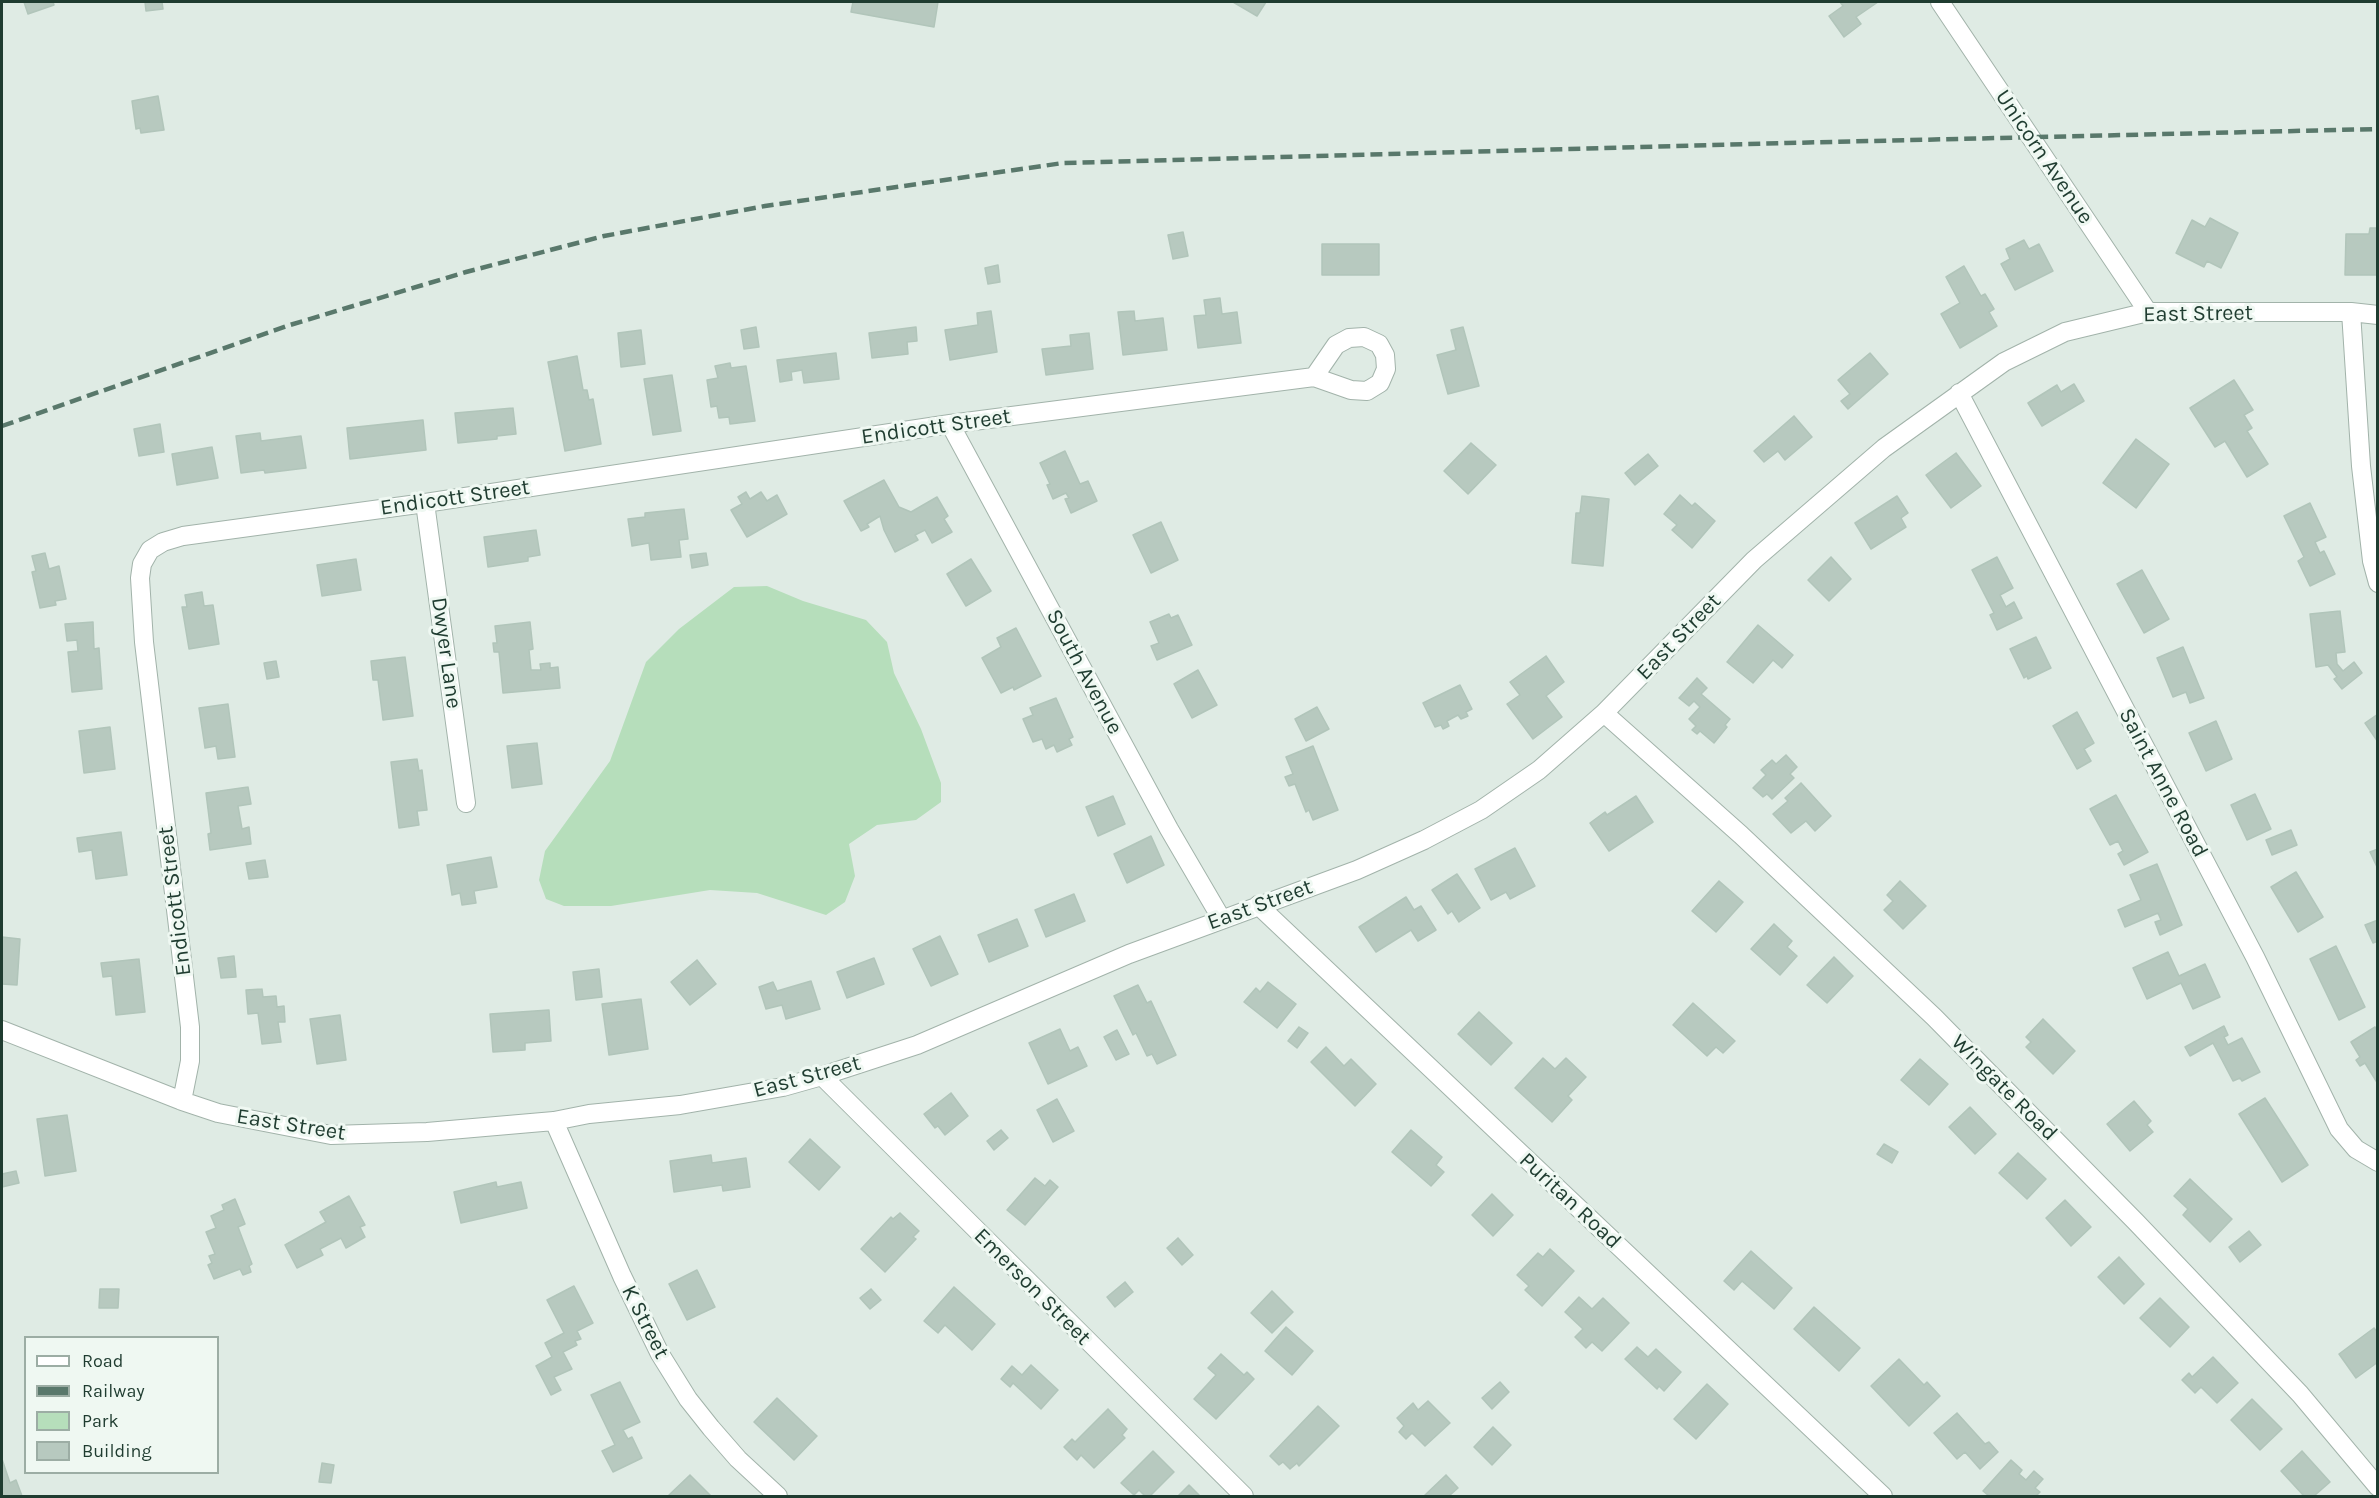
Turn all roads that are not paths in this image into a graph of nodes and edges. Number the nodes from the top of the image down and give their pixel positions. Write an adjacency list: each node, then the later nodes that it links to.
1 (1940, 2): 2 (street, Unicorn Avenue)
2 (2148, 312): 3 (street, East Street); 6 (street, East Street)
3 (2351, 312): 4 (street, East Street); 9 (street)
4 (2378, 315)
5 (1314, 377): 7 (street, Endicott Street)
6 (1959, 393): 10 (street, East Street); 18 (street, Saint Anne Road)
7 (950, 424): 8 (street, Endicott Street); 13 (street, South Avenue)
8 (425, 503): 11 (street, Dwyer Lane); 16 (street, Endicott Street)
9 (2378, 583)
10 (1604, 714): 12 (street, East Street); 19 (street, Wingate Road)
11 (466, 803)
12 (1258, 905): 13 (street, East Street); 22 (street, Puritan Road)
13 (1221, 918): 15 (street, East Street)
14 (2, 1030): 16 (street, East Street)
15 (822, 1076): 17 (street, East Street); 21 (street, Emerson Street)
16 (182, 1101): 17 (street, East Street)
17 (554, 1120): 20 (street, K Street)
18 (2378, 1162)
19 (2378, 1487)
20 (778, 1497)
21 (1244, 1497)
22 (1883, 1497)

